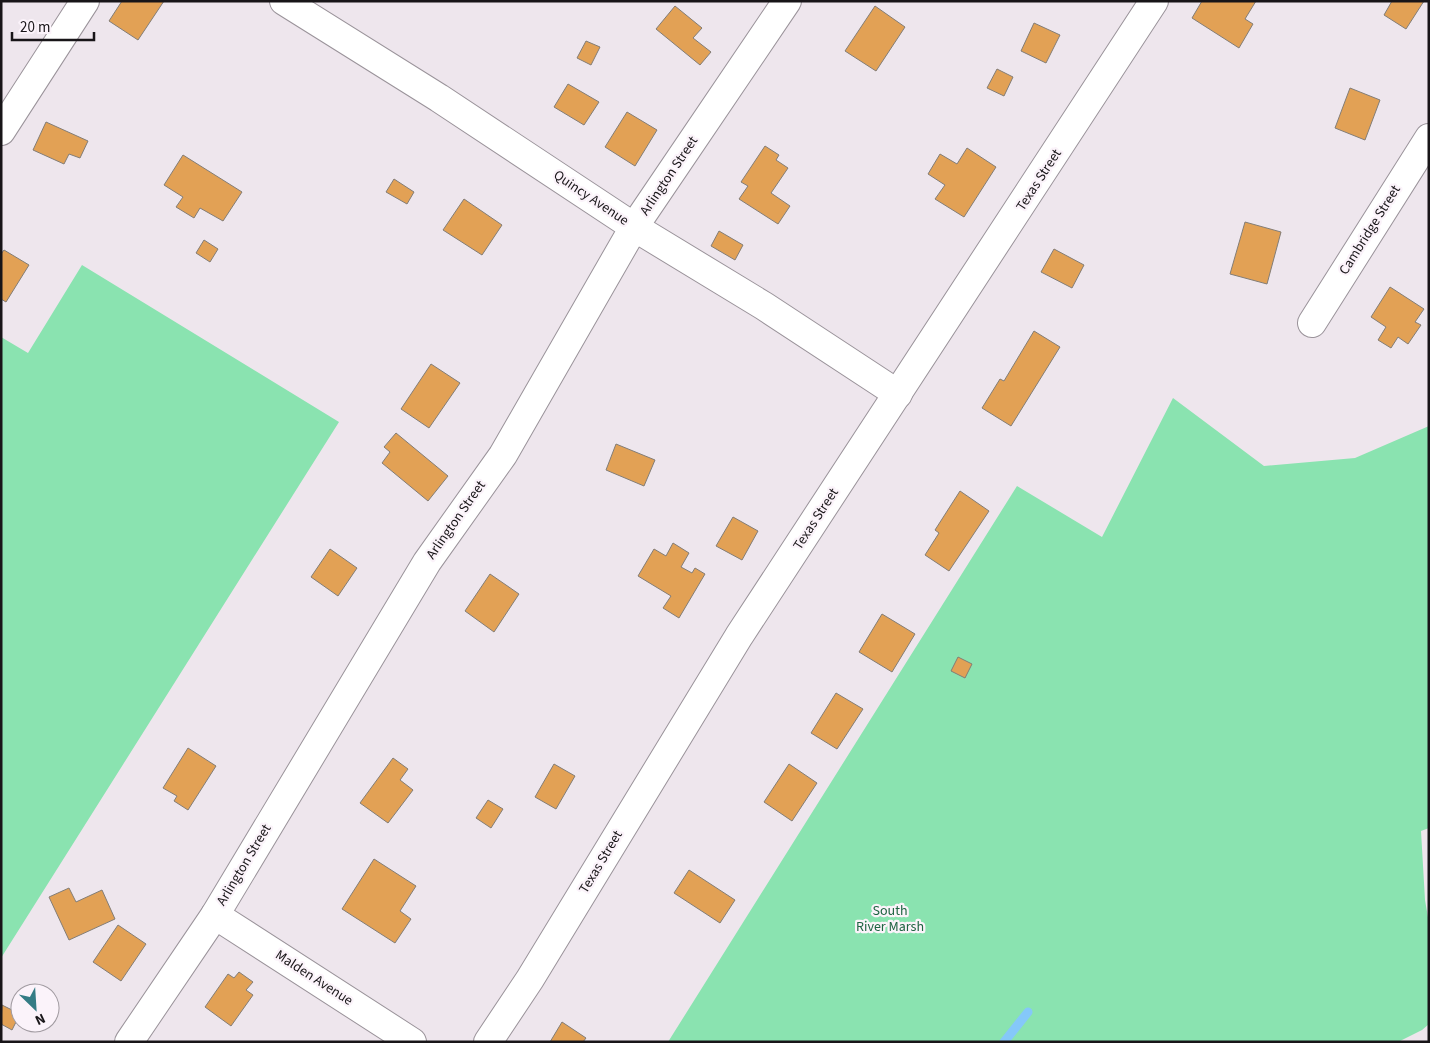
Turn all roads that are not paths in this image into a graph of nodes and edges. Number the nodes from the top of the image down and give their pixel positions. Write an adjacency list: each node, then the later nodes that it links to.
1 (85, 1): 5 (street)
2 (284, 1): 7 (street, Quincy Avenue)
3 (787, 1): 7 (street, Arlington Street)
4 (1154, 1): 9 (street, Texas Street)
5 (1, 131)
6 (1429, 138): 8 (street, Cambridge Street)
7 (634, 227): 9 (street, Quincy Avenue); 10 (street, Arlington Street)
8 (1312, 323)
9 (898, 394): 13 (street, Texas Street)
10 (215, 915): 11 (street, Arlington Street); 12 (street, Malden Avenue)
11 (128, 1042)
12 (412, 1042)
13 (488, 1042)

